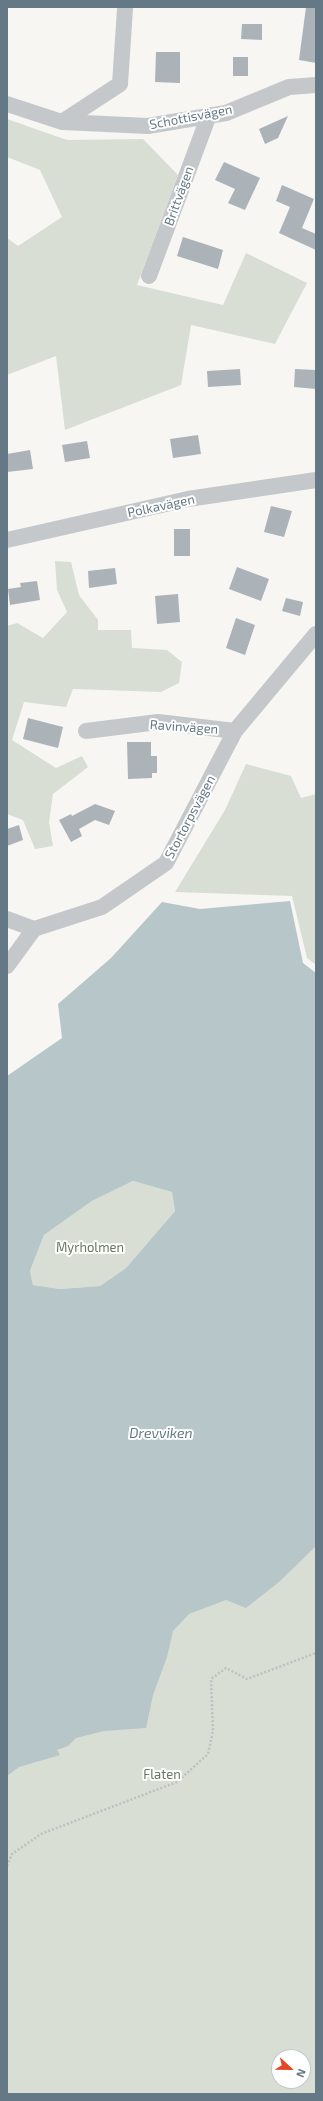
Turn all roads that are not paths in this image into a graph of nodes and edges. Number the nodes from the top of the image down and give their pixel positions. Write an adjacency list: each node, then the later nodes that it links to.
1 (125, 9): 5 (street)
2 (316, 85): 4 (street, Schottisvägen)
3 (7, 104): 5 (street, Schottisvägen)
4 (209, 115): 5 (street, Schottisvägen); 6 (street, Brittvägen)
5 (62, 122)
6 (149, 276)
7 (316, 480): 8 (street, Polkavägen)
8 (7, 540)
9 (316, 634): 11 (street, Stortorpsvägen)
10 (86, 731): 11 (street, Ravinvägen)
11 (235, 731): 13 (street, Stortorpsvägen)
12 (7, 919): 13 (street)
13 (34, 929): 14 (street)
14 (7, 966)

